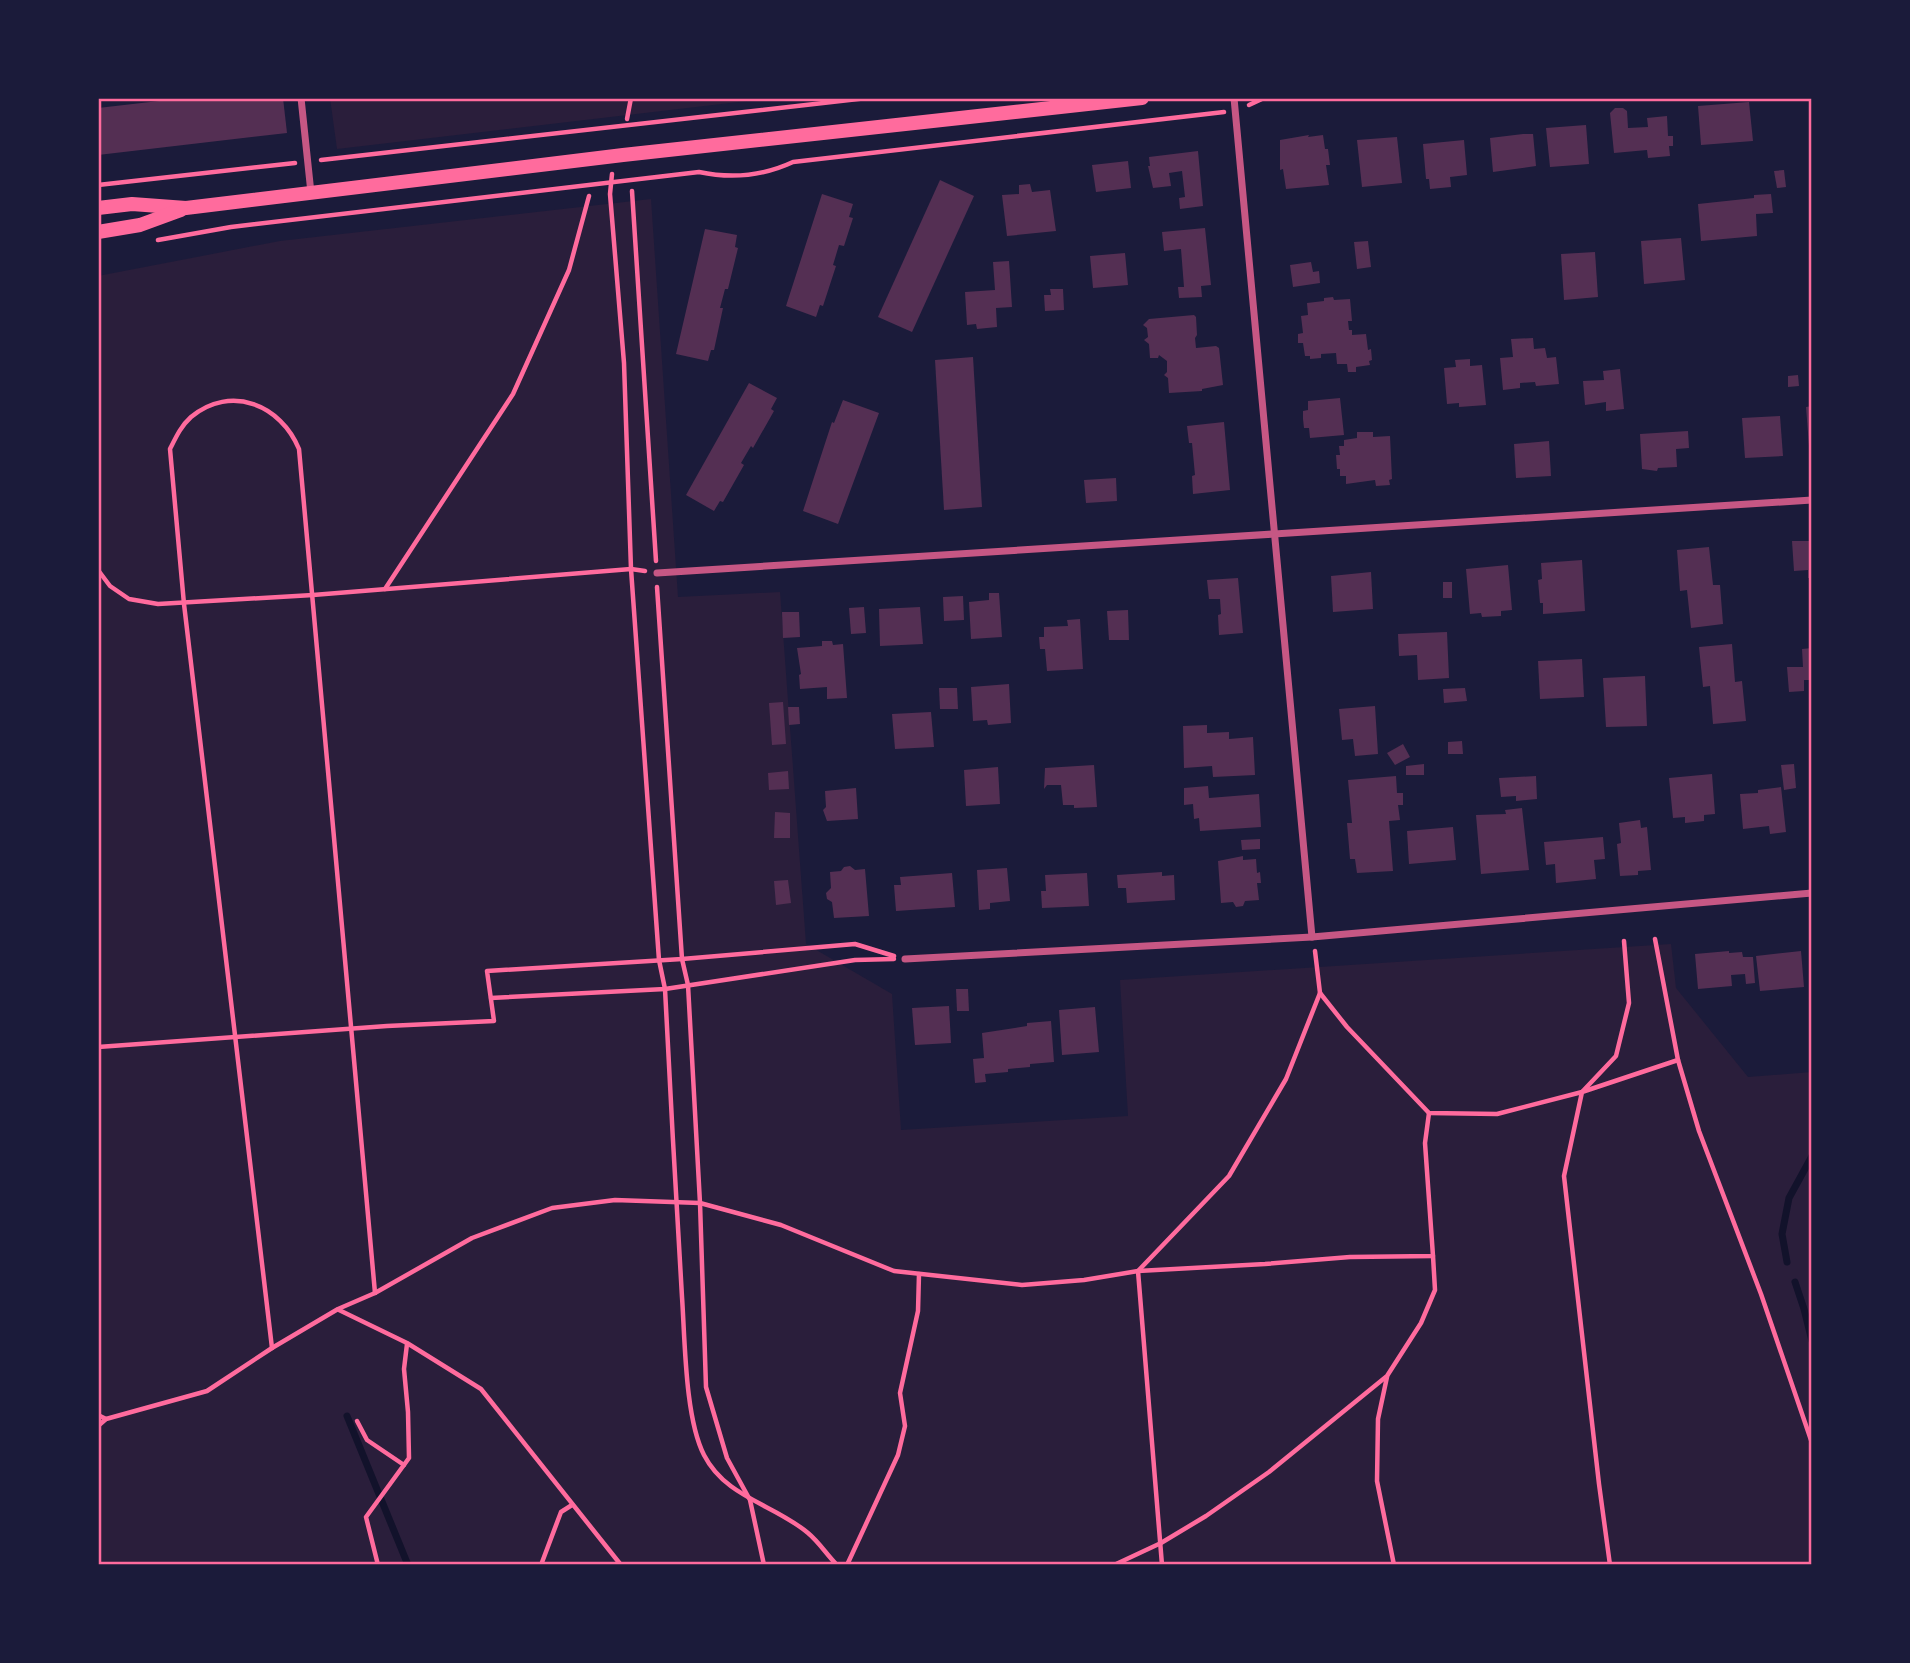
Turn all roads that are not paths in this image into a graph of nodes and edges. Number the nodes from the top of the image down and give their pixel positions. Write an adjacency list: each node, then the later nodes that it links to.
1 (301, 98): 4 (street)
2 (1142, 98): 4 (main road)
3 (1234, 98): 9 (street)
4 (311, 193): 6 (main road)
5 (98, 208): 6 (main road)
6 (186, 208): 7 (main road)
7 (98, 232)
8 (1812, 500): 9 (street)
9 (1275, 534): 10 (street); 12 (street)
10 (657, 573)
11 (1812, 893): 12 (street)
12 (1312, 937): 13 (street)
13 (905, 959)

